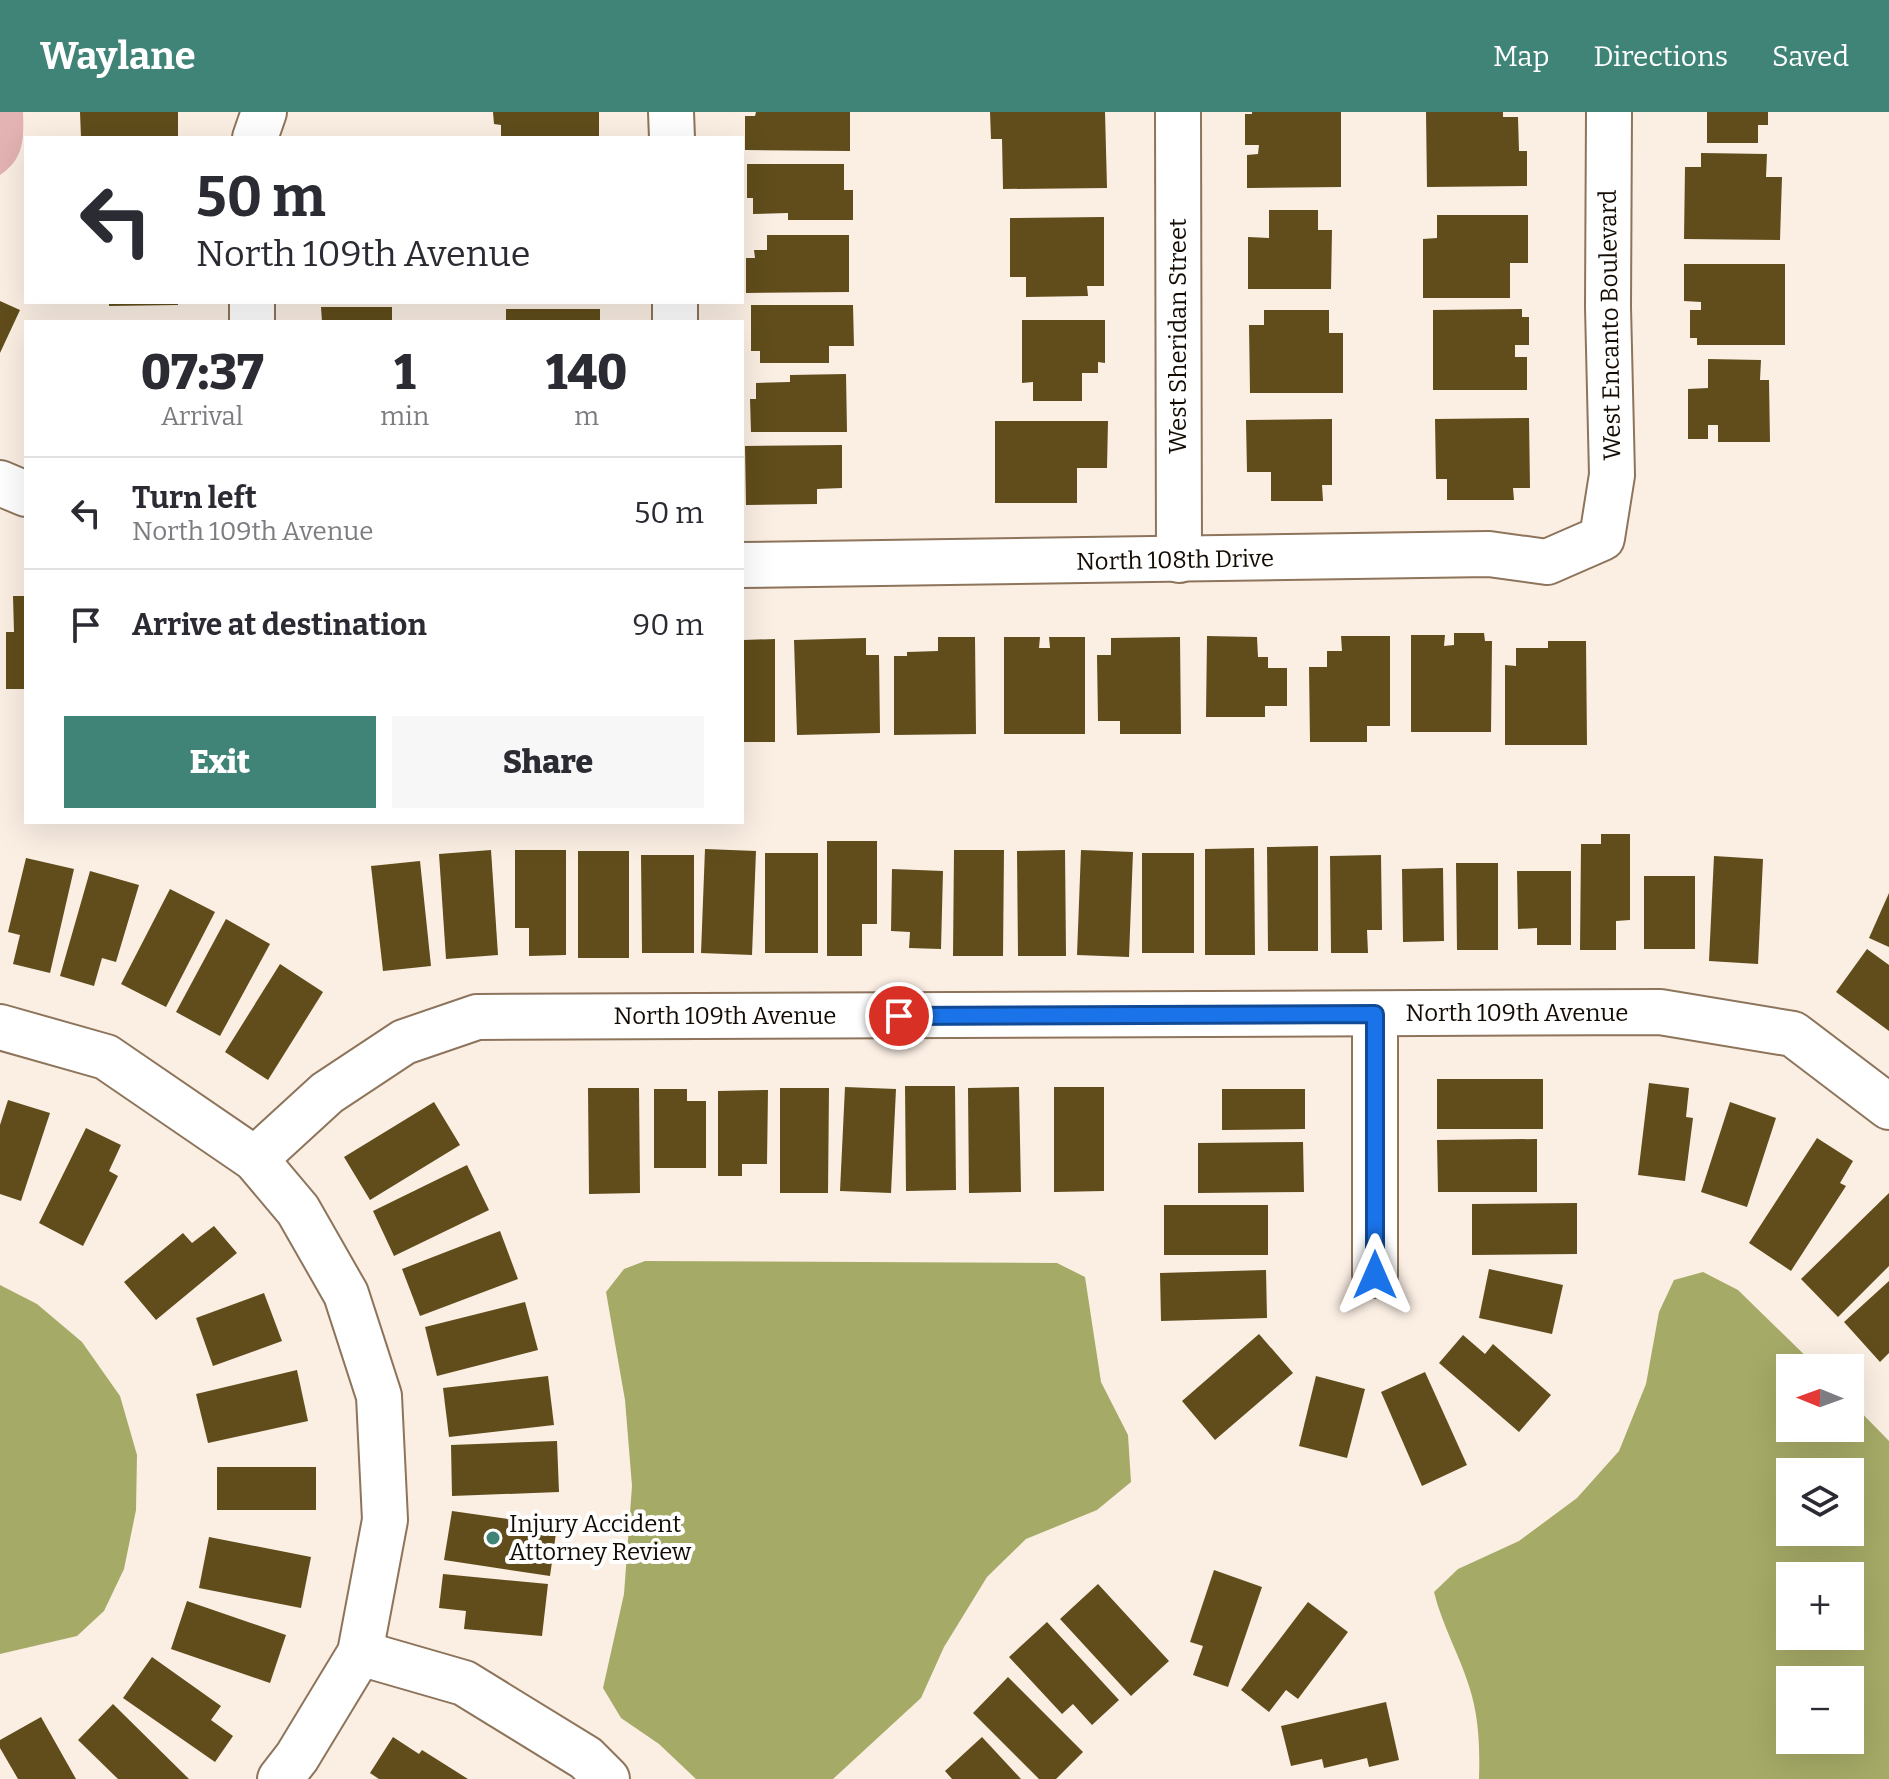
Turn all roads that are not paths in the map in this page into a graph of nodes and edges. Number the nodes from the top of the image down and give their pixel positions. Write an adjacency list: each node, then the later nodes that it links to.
1 (264, 112): 5 (street)
2 (671, 112): 6 (street)
3 (1178, 112): 10 (street, West Sheridan Street)
4 (1609, 112): 9 (street, West Encanto Boulevard)
5 (256, 136)
6 (672, 136)
7 (0, 483): 8 (street)
8 (24, 493)
9 (1602, 538): 10 (street, North 108th Drive)
10 (1179, 560): 11 (street, North 108th Drive)
11 (744, 565)
12 (1375, 1014): 14 (street, North 109th Avenue); 15 (street, North 109th Avenue); 16 (street)
13 (0, 1027): 15 (street)
14 (1889, 1107)
15 (255, 1159): 17 (street)
16 (1375, 1275)
17 (360, 1653): 18 (street); 19 (street)
18 (280, 1779)
19 (607, 1779)

